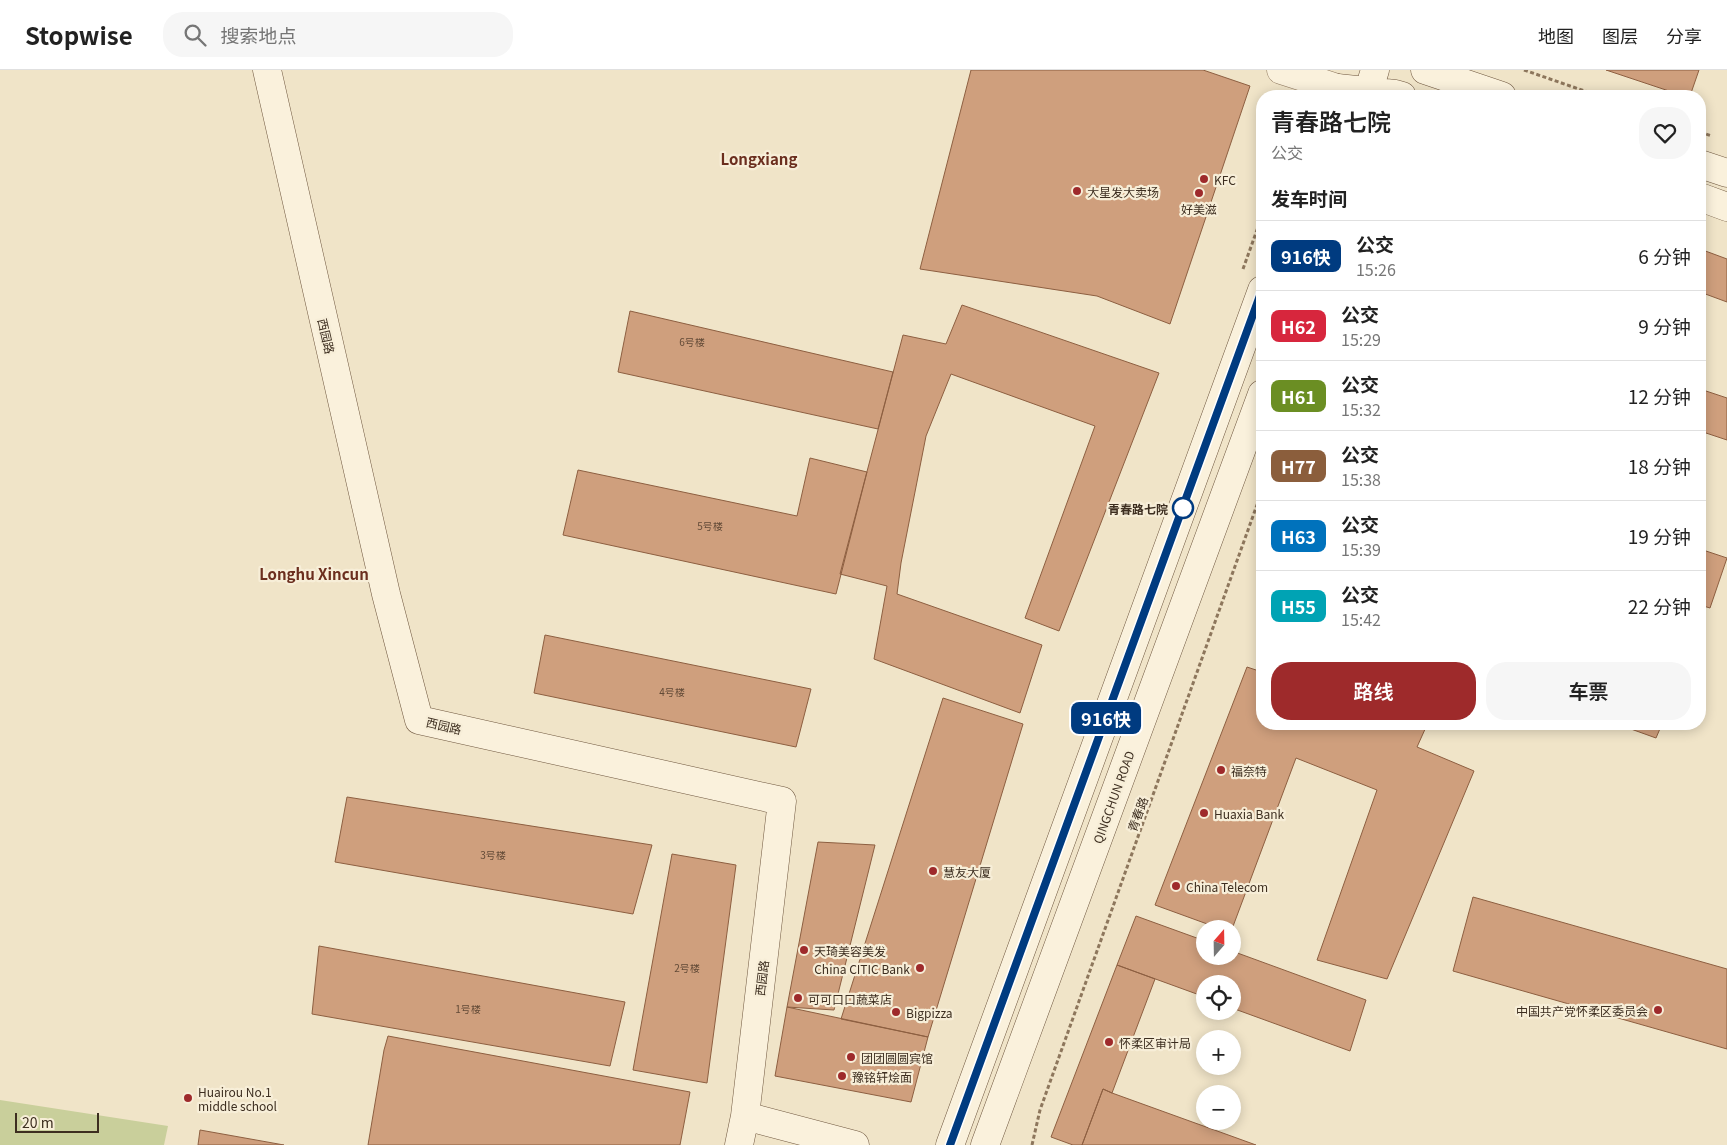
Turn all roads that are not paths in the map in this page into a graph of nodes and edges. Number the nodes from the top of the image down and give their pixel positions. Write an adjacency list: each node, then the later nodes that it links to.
1 (267, 70): 14 (main road, 西园路)
2 (1281, 70): 4 (main road)
3 (1425, 70): 7 (main road)
4 (1338, 85): 5 (main road)
5 (1370, 86): 6 (main road)
6 (1382, 90)
7 (1484, 90)
8 (1706, 166): 9 (main road)
9 (1727, 173)
10 (1706, 199): 11 (main road)
11 (1727, 207)
12 (1256, 306): 17 (main road)
13 (1256, 410): 18 (main road, QINGCHUN ROAD)
14 (745, 1116): 15 (main road, 西园路); 16 (main road)
15 (739, 1145)
16 (855, 1145)
17 (950, 1145)
18 (985, 1145)

